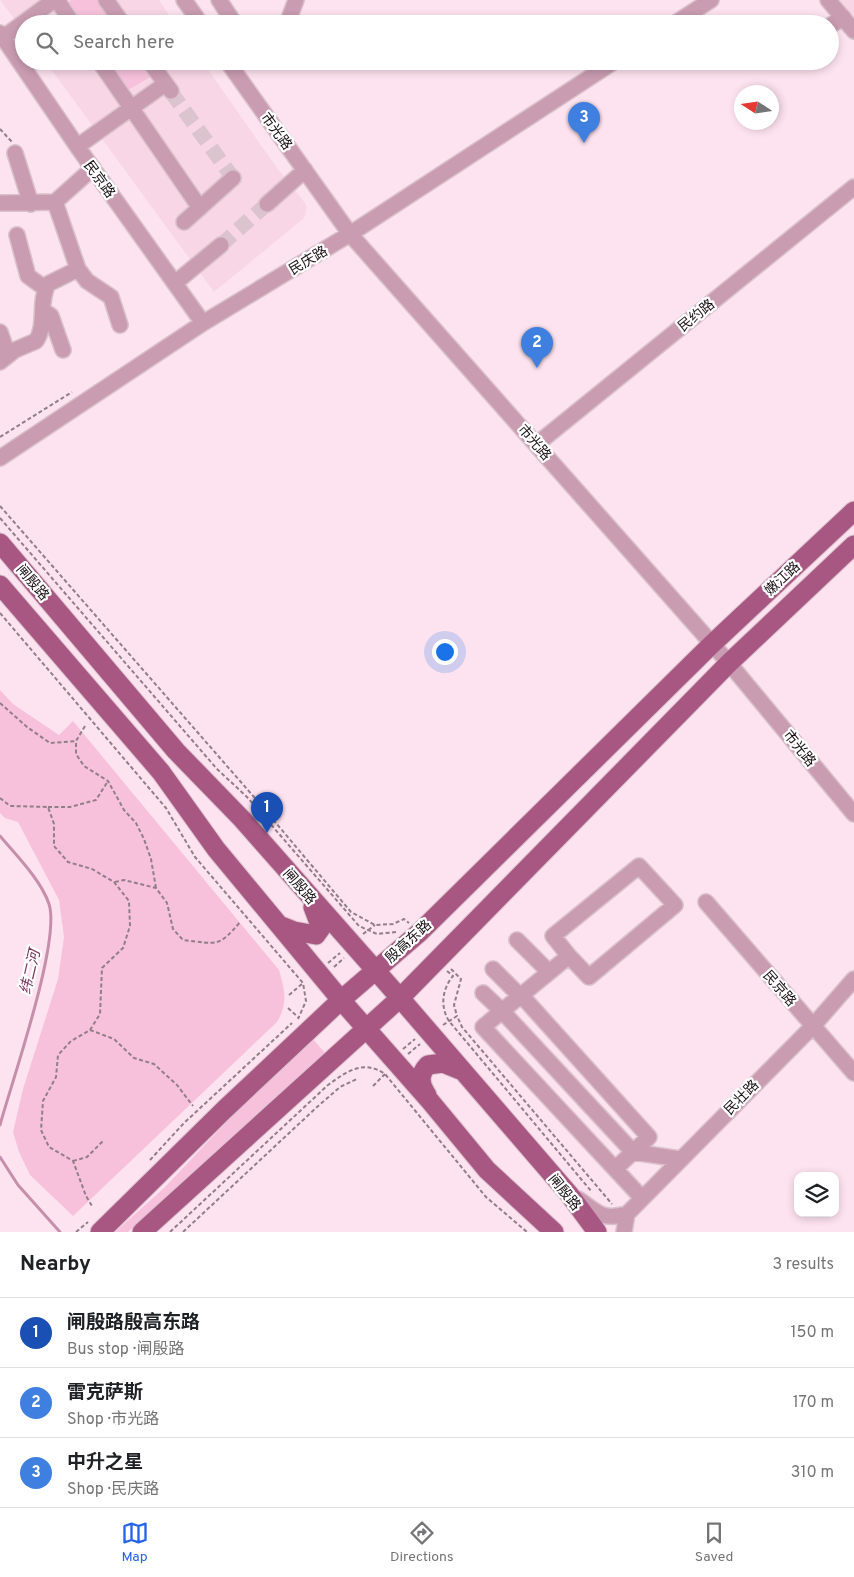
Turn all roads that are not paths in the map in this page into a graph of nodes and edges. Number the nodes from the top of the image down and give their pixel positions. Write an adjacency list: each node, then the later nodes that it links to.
1 (55, 0): 8 (street); 9 (street)
2 (106, 0): 10 (street)
3 (184, 0): 11 (street)
4 (219, 0): 12 (street)
5 (296, 0): 13 (street)
6 (711, 0): 14 (street)
7 (828, 0): 15 (street)
8 (32, 15)
9 (66, 15)
10 (117, 15)
11 (194, 15)
12 (229, 15)
13 (290, 15)
14 (688, 15)
15 (843, 17): 16 (street); 18 (street)
16 (839, 20)
17 (15, 26): 19 (street)
18 (854, 31)
19 (2, 35): 20 (street, 民京路)
20 (15, 54)
21 (26, 70): 27 (street, 民京路)
22 (105, 70): 26 (street)
23 (155, 70): 26 (street)
24 (233, 70): 30 (street, 市光路)
25 (601, 70): 39 (street, 民庆路)
26 (132, 108): 27 (street); 37 (street)
27 (78, 146): 29 (street, 民京路)
28 (15, 153): 35 (street)
29 (93, 168): 33 (street); 43 (street, 民京路)
30 (305, 170): 36 (street); 39 (street, 市光路)
31 (233, 178): 37 (street)
32 (854, 187): 51 (street, 民约路)
33 (55, 202): 35 (street); 42 (street)
34 (0, 204): 35 (street)
35 (31, 204)
36 (267, 204)
37 (200, 208): 38 (street)
38 (184, 222)
39 (350, 234): 46 (street, 民庆路); 51 (street, 市光路)
40 (17, 235): 44 (street)
41 (221, 245): 43 (street)
42 (78, 269): 44 (street); 47 (street)
43 (175, 284): 46 (street, 民京路)
44 (46, 289): 45 (street)
45 (42, 310): 49 (street); 50 (street)
46 (204, 323): 52 (street, 民庆路)
47 (120, 325)
48 (0, 332): 50 (street)
49 (63, 350)
50 (4, 359)
51 (537, 444): 57 (street, 市光路)
52 (0, 458)
53 (854, 511): 57 (main road, 嫩江路)
54 (0, 543): 60 (main road, 闸殷路)
55 (854, 545): 58 (main road, 嫩江路)
56 (0, 585): 62 (main road, 闸殷路)
57 (711, 645): 58 (street, 市光路); 66 (main road, 殷高东路)
58 (729, 663): 59 (street, 市光路); 71 (main road)
59 (854, 814)
60 (301, 888): 62 (main road); 66 (main road, 闸殷路)
61 (706, 902): 74 (street, 民京路)
62 (278, 924): 72 (main road, 闸殷路)
63 (517, 940): 67 (street)
64 (569, 956): 64 (street); 67 (street)
65 (493, 969): 70 (street)
66 (375, 970): 71 (main road, 闸殷路); 72 (main road, 殷高东路)
67 (550, 972): 70 (street)
68 (854, 979): 74 (street, 民壮路)
69 (483, 993): 73 (street)
70 (521, 996): 73 (street); 81 (street)
71 (400, 998): 75 (main road); 76 (main road, 闸殷路)
72 (341, 1000): 75 (main road, 闸殷路); 87 (main road, 殷高东路)
73 (502, 1011): 79 (street); 80 (street)
74 (813, 1026): 77 (street, 民京路); 82 (street, 民壮路)
75 (367, 1029): 78 (main road, 闸殷路); 88 (main road)
76 (463, 1072): 78 (main road); 84 (main road, 闸殷路)
77 (854, 1073)
78 (430, 1101): 89 (main road, 闸殷路)
79 (590, 1106): 80 (street); 81 (street)
80 (571, 1122): 83 (street)
81 (633, 1152): 82 (street); 83 (street)
82 (680, 1159): 85 (street, 民壮路)
83 (615, 1169): 85 (street)
84 (568, 1194): 86 (street); 90 (main road, 闸殷路)
85 (642, 1198): 86 (street, 民壮路)
86 (627, 1214): 91 (street)
87 (93, 1228)
88 (142, 1232)
89 (554, 1232)
90 (597, 1232)
91 (624, 1232)

